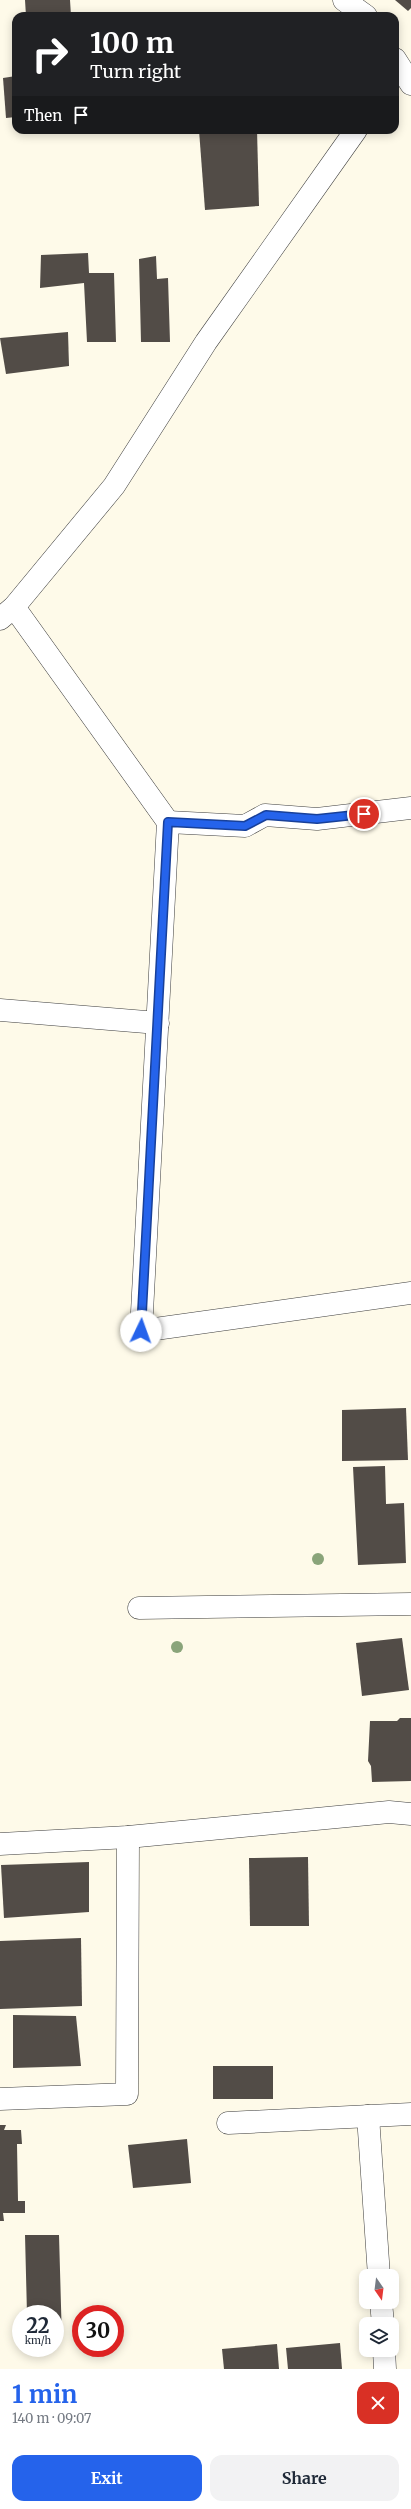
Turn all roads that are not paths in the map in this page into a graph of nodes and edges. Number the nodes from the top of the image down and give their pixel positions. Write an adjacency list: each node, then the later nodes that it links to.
1 (344, 0): 2 (street)
2 (360, 12)
3 (353, 134): 4 (street)
4 (7, 613): 6 (street)
5 (411, 808): 6 (street)
6 (168, 822): 8 (street)
7 (0, 1010): 8 (street)
8 (158, 1023): 9 (street)
9 (411, 1292)
10 (411, 1604): 11 (street)
11 (139, 1608)
12 (411, 1814): 13 (street)
13 (128, 1837): 14 (street); 15 (street)
14 (0, 1844)
15 (0, 2099)
16 (411, 2114): 17 (street)
17 (368, 2116): 18 (street); 19 (street)
18 (228, 2123)
19 (379, 2269)
20 (384, 2357): 21 (street)
21 (385, 2369)

